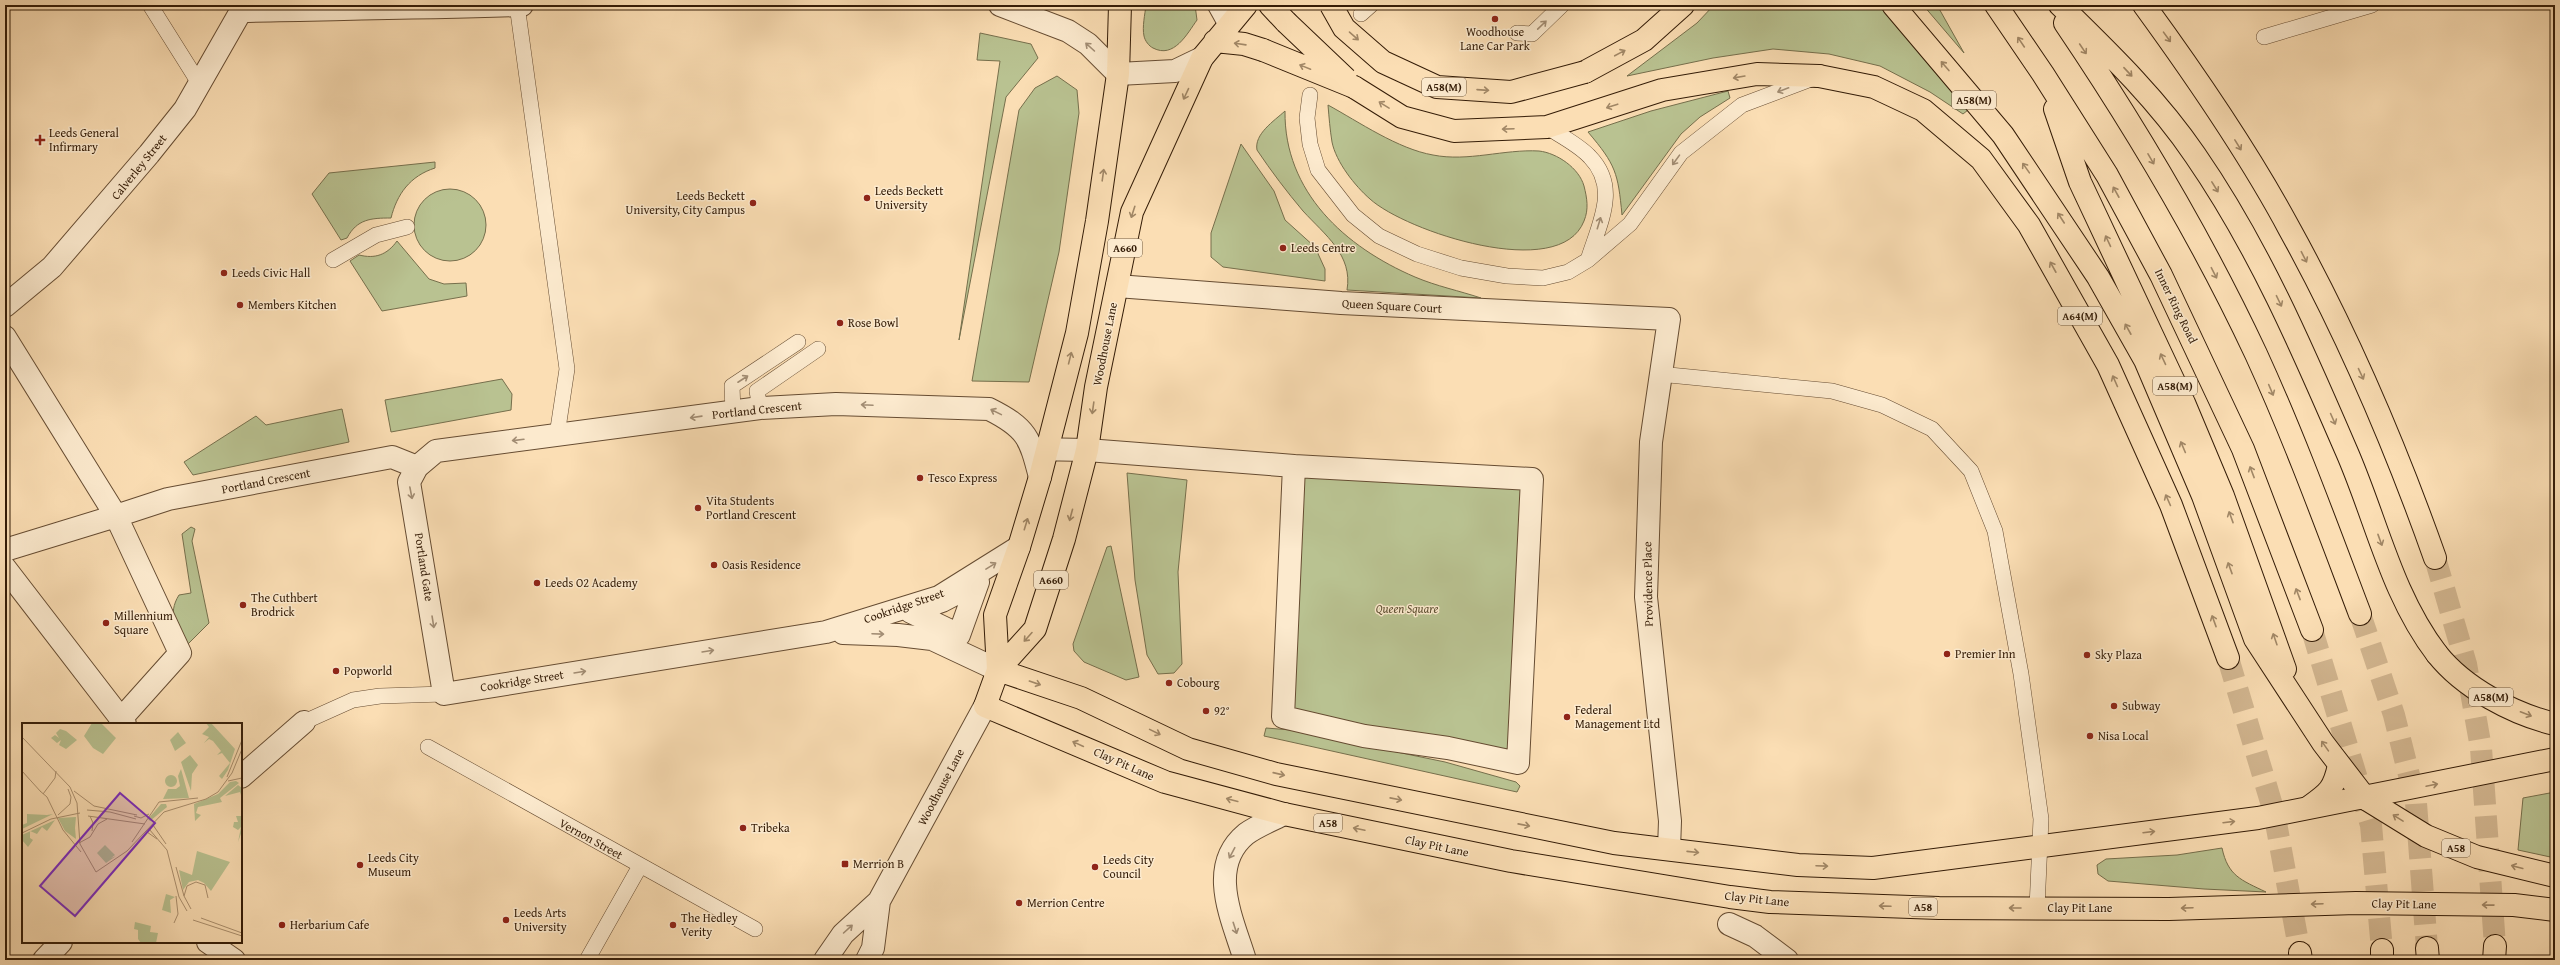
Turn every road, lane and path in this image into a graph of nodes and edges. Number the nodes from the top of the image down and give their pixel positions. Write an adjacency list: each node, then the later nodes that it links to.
1 (150, 5): 27 (lane)
2 (517, 5): 3 (street); 17 (street); 43 (lane)
3 (522, 5)
4 (1000, 5): 24 (street, one-way to 4)
5 (1120, 5): 24 (highway, Woodhouse Lane / A660)
6 (1246, 5): 19 (highway, A660)
7 (1270, 5): 28 (highway, bridge)
8 (1331, 5): 10 (highway, A58(M), one-way to 10, bridge)
9 (1562, 5): 20 (lane, one-way to 9)
10 (1683, 5)
11 (1892, 5): 60 (highway, A58(M), one-way to 11)
12 (1996, 5): 25 (highway, Inner Ring Road / A58(M), one-way to 12)
13 (2053, 5): 54 (highway, one-way to 54)
14 (2060, 5): 64 (highway, A58(M), one-way to 64)
15 (2144, 5): 52 (highway, one-way to 52)
16 (2372, 5): 21 (lane)
17 (421, 7): 18 (street)
18 (242, 8): 27 (street, Calverley Street)
19 (1224, 14): 22 (highway, Woodhouse Lane / A660)
20 (1518, 33)
21 (2264, 37)
22 (1215, 41): 23 (highway, Woodhouse Lane / A660); 28 (highway, one-way to 22, bridge)
23 (1202, 58): 24 (street); 34 (highway, Woodhouse Lane / A660, one-way to 34)
24 (1118, 74): 44 (highway, Woodhouse Lane / A660, one-way to 24)
25 (2044, 74): 55 (highway, Inner Ring Road, one-way to 25); 60 (highway, A58(M), one-way to 25)
26 (1819, 76): 30 (highway, one-way to 30); 33 (lane, one-way to 33); 57 (highway, A64(M), one-way to 26)
27 (200, 83): 35 (street, Calverley Street)
28 (1354, 87): 30 (highway, one-way to 28)
29 (1310, 95): 33 (lane)
30 (1547, 127): 33 (lane, one-way to 30)
31 (406, 227): 32 (lane)
32 (333, 260)
33 (1588, 260)
34 (1116, 286): 36 (street, Queen Square Court); 45 (highway, Woodhouse Lane / A660, one-way to 45)
35 (5, 306)
36 (1669, 320): 40 (street, Providence Place)
37 (5, 337): 49 (street)
38 (798, 342): 42 (lane, one-way to 38)
39 (818, 349): 41 (lane)
40 (1659, 374): 72 (lane); 73 (street, Providence Place)
41 (760, 408): 42 (street, Portland Crescent); 44 (street, Portland Crescent, one-way to 41)
42 (733, 412): 43 (street, Portland Crescent, one-way to 43)
43 (557, 435): 46 (street, Portland Crescent, one-way to 46)
44 (1040, 449): 45 (street); 50 (highway, Woodhouse Lane / A660, one-way to 44)
45 (1087, 450): 47 (street); 58 (highway, Woodhouse Lane / A660, one-way to 58)
46 (436, 452): 48 (street, Portland Gate)
47 (1294, 466): 47 (street)
48 (417, 467): 49 (street, Portland Crescent); 59 (street, Portland Gate, one-way to 59)
49 (116, 516): 51 (street); 62 (street)
50 (1019, 547): 56 (street, Cookridge Street, one-way to 50); 58 (highway, Woodhouse Lane / A660)
51 (5, 550)
52 (2435, 558)
53 (5, 568): 62 (street)
54 (2360, 614)
55 (2312, 630)
56 (826, 632): 58 (street, Cookridge Street, one-way to 58); 59 (street, Cookridge Street, one-way to 56)
57 (2228, 658)
58 (998, 670): 61 (highway, Woodhouse Lane / A660); 73 (highway, one-way to 73)
59 (444, 694): 63 (lane, Cookridge Street)
60 (2296, 703): 67 (highway, A58(M), one-way to 60)
61 (985, 706): 71 (highway, Clay Pit Lane / A58, one-way to 61); 76 (street, Woodhouse Lane)
62 (123, 722)
63 (304, 722): 68 (street, Cookridge Street)
64 (2555, 724)
65 (428, 747): 74 (lane, Vernon Street)
66 (2555, 759): 69 (highway, one-way to 66)
67 (2339, 765): 69 (highway, A58(M)); 70 (highway)
68 (242, 776)
69 (2366, 799): 70 (highway); 75 (highway, A58, one-way to 69)
70 (2309, 807): 72 (highway, one-way to 70)
71 (1284, 814): 77 (highway, Clay Pit Lane / A58, one-way to 71); 88 (street, one-way to 88)
72 (2040, 846): 73 (highway, one-way to 72); 77 (lane)
73 (1669, 849)
74 (640, 866): 80 (lane, Vernon Street); 85 (lane)
75 (2555, 876)
76 (879, 901): 86 (street, Woodhouse Lane, one-way to 76); 87 (street, Woodhouse Lane)
77 (2037, 908): 78 (highway, Clay Pit Lane / A58, one-way to 77)
78 (2555, 910)
79 (1729, 924): 89 (street)
80 (755, 929)
81 (60, 943): 83 (street)
82 (209, 943): 84 (street)
83 (44, 960)
84 (234, 960)
85 (587, 960)
86 (825, 960)
87 (867, 960)
88 (1245, 960)
89 (1787, 960)

